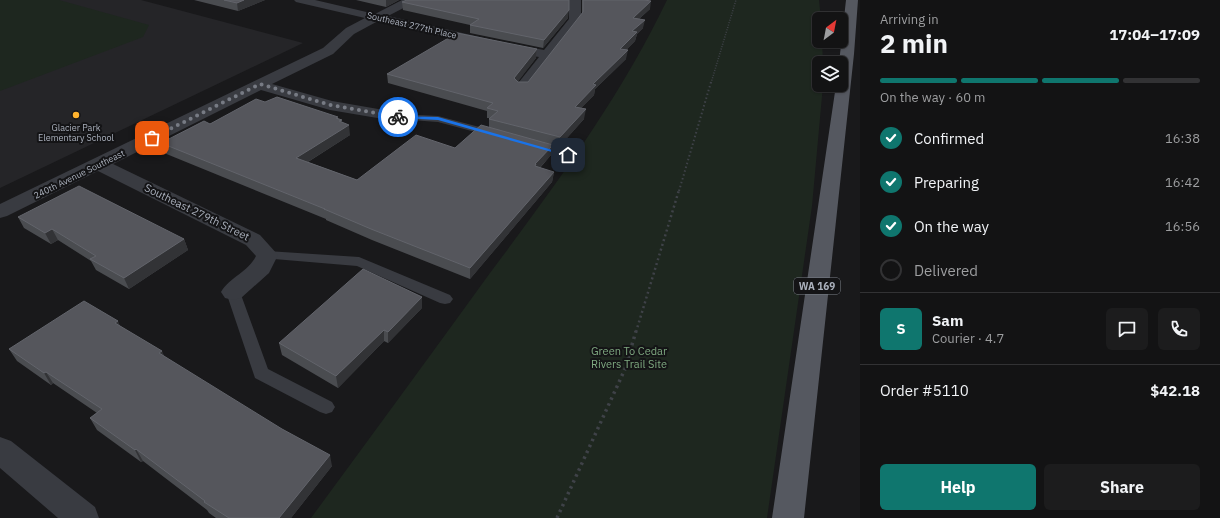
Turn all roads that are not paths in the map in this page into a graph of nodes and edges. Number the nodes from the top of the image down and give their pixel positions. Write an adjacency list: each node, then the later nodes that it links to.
1 (300, 0): 5 (street, Southeast 277th Place)
2 (411, 0): 5 (street, 240th Avenue Southeast)
3 (576, 0): 6 (street)
4 (852, 0): 21 (main road, WA 169)
5 (376, 17): 6 (street, Southeast 277th Place); 7 (street, 240th Avenue Southeast)
6 (547, 54): 8 (street)
7 (260, 84): 9 (street); 13 (street, 240th Avenue Southeast)
8 (522, 87)
9 (401, 117): 10 (lane)
10 (507, 138)
11 (522, 142): 12 (lane)
12 (568, 155)
13 (99, 164): 14 (street, 240th Avenue Southeast); 15 (street, Southeast 279th Street)
14 (0, 212)
15 (267, 255): 16 (street); 17 (lane)
16 (233, 292): 18 (lane)
17 (445, 299)
18 (326, 407)
19 (0, 450): 20 (street)
20 (83, 518)
21 (788, 518)

